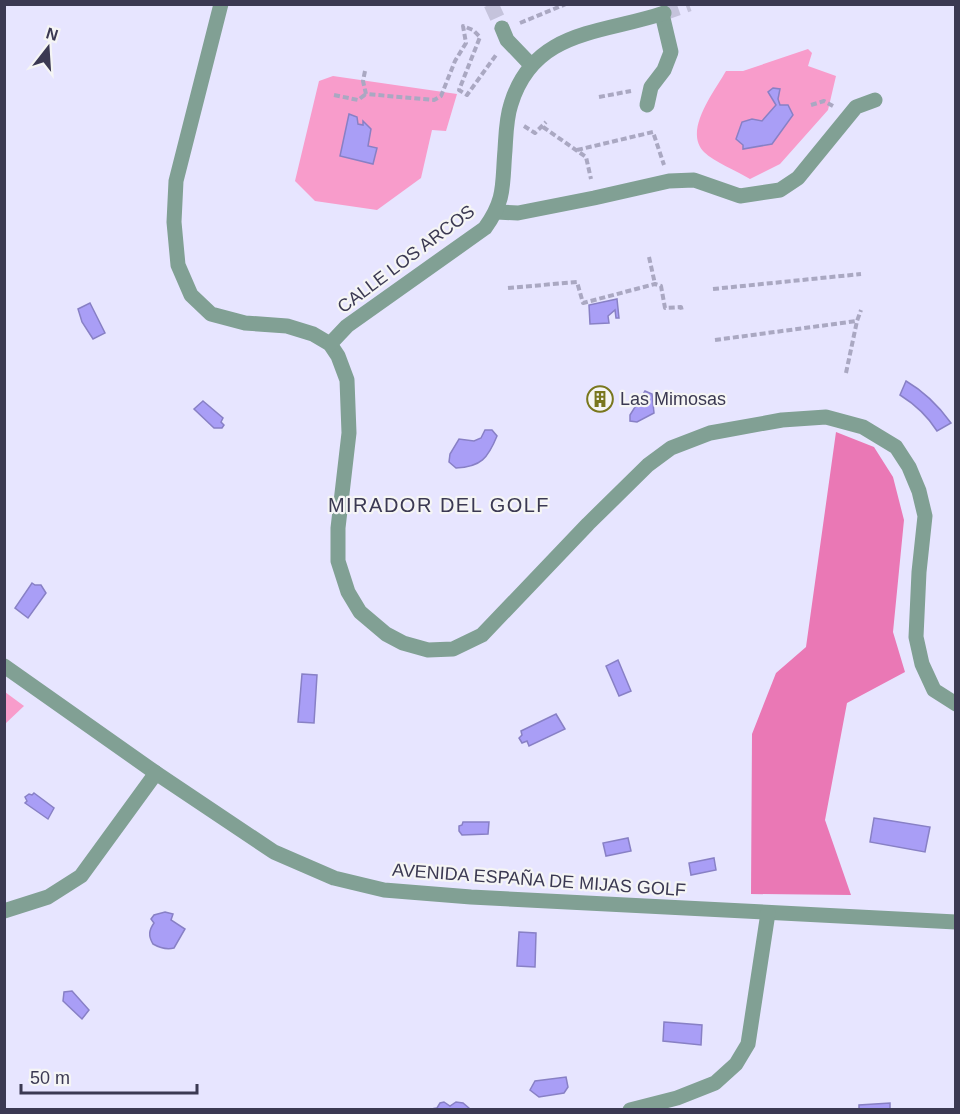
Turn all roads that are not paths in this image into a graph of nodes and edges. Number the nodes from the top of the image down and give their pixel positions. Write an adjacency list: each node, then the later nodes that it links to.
1 (221, 4): 7 (street)
2 (505, 34): 3 (street)
3 (531, 65): 5 (street, CALLE LOS ARCOS); 6 (street, CALLE LOS ARCOS)
4 (875, 100): 6 (street)
5 (646, 105)
6 (496, 212): 7 (street, CALLE LOS ARCOS)
7 (330, 344): 9 (street)
8 (4, 666): 10 (street, AVENIDA ESPAÑA DE MIJAS GOLF)
9 (956, 704)
10 (156, 773): 11 (street); 12 (street, AVENIDA ESPAÑA DE MIJAS GOLF)
11 (4, 911)
12 (768, 913): 13 (street, AVENIDA ESPAÑA DE MIJAS GOLF); 14 (street)
13 (956, 922)
14 (630, 1110)

